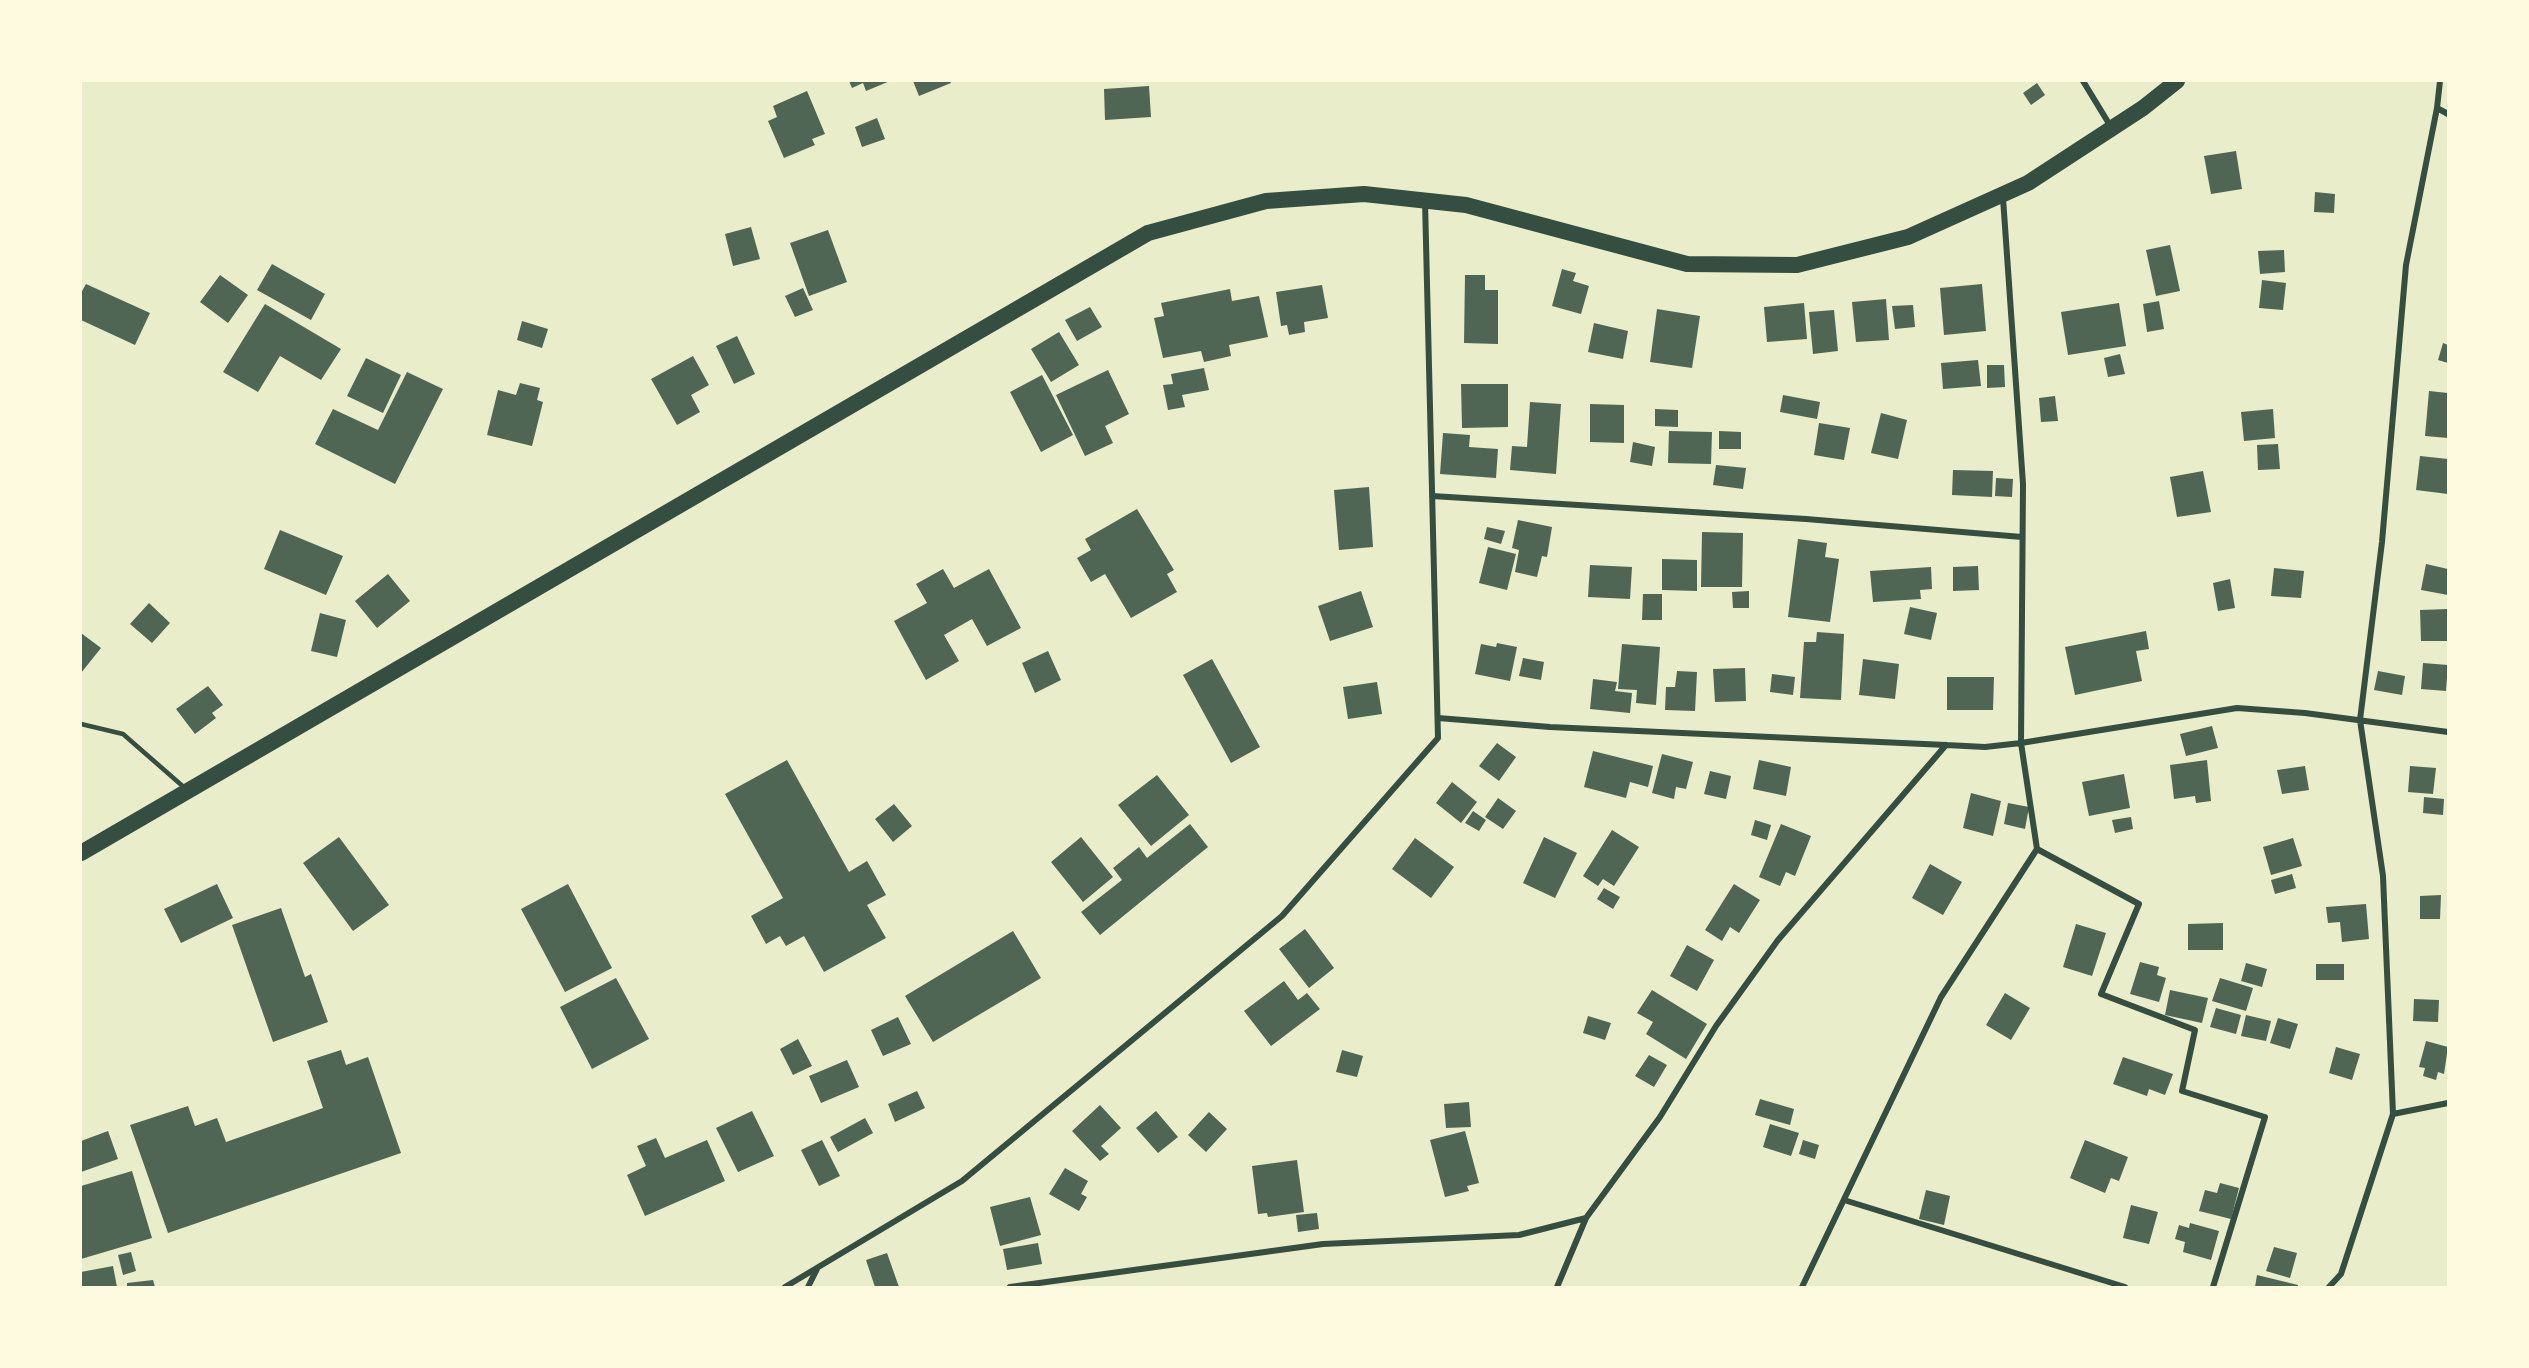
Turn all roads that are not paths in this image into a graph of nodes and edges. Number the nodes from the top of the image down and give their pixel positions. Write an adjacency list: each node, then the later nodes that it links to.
1 (2083, 81): 6 (street)
2 (2177, 81): 6 (highway)
3 (2440, 81): 4 (street)
4 (2437, 108): 5 (street); 12 (street)
5 (2448, 114)
6 (2112, 128): 7 (highway)
7 (2002, 194): 8 (highway); 10 (street)
8 (1425, 200): 9 (street); 17 (highway)
9 (1432, 496): 10 (street); 11 (street)
10 (2022, 537): 15 (street)
11 (1438, 718): 16 (street); 24 (street)
12 (2360, 720): 14 (street); 15 (street); 21 (street)
13 (81, 723): 17 (lane)
14 (2448, 732)
15 (2021, 743): 16 (street); 18 (street)
16 (1946, 745): 23 (street)
17 (188, 791): 19 (highway)
18 (2037, 849): 22 (street); 32 (street)
19 (81, 853)
20 (2448, 1103): 21 (street)
21 (2393, 1114): 33 (street)
22 (1844, 1200): 30 (street); 31 (street)
23 (1586, 1218): 25 (street); 29 (street)
24 (818, 1267): 26 (street); 27 (street)
25 (1058, 1284): 28 (street)
26 (785, 1287)
27 (808, 1287)
28 (1010, 1287)
29 (1557, 1287)
30 (1802, 1287)
31 (2125, 1287)
32 (2213, 1287)
33 (2329, 1287)

